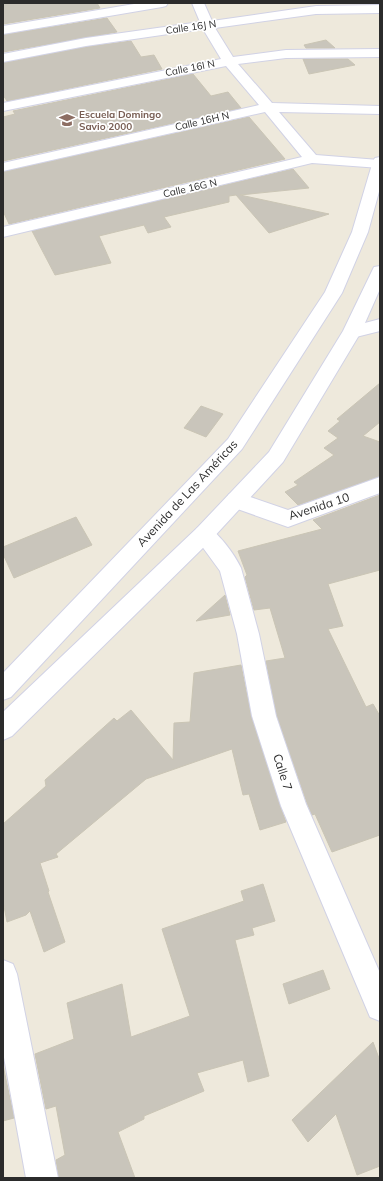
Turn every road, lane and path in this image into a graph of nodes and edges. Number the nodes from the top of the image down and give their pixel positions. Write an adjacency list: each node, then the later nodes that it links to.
1 (162, 3): 5 (street)
2 (198, 3): 4 (street)
3 (380, 9): 4 (street, Calle 16J N)
4 (207, 25): 7 (street, Calle 16J N); 8 (street)
5 (3, 30)
6 (380, 53): 8 (street, Calle 16I N)
7 (3, 58)
8 (229, 61): 9 (street, Calle 16I N); 10 (street)
9 (3, 107)
10 (267, 107): 11 (street, Calle 16H N); 12 (street); 14 (street, Calle 16H N)
11 (380, 110)
12 (312, 159): 13 (street, Calle 16G N); 15 (street, Calle 16G N)
13 (380, 163): 22 (street, Avenida de Las Américas)
14 (3, 167)
15 (3, 232)
16 (380, 271): 18 (street)
17 (380, 325): 18 (street)
18 (352, 332): 20 (street)
19 (380, 485): 20 (street, Avenida 10)
20 (236, 500): 21 (street)
21 (204, 534): 23 (street); 25 (street, Calle 7)
22 (3, 689)
23 (3, 728)
24 (3, 974): 26 (street)
25 (380, 1007)
26 (42, 1178)

